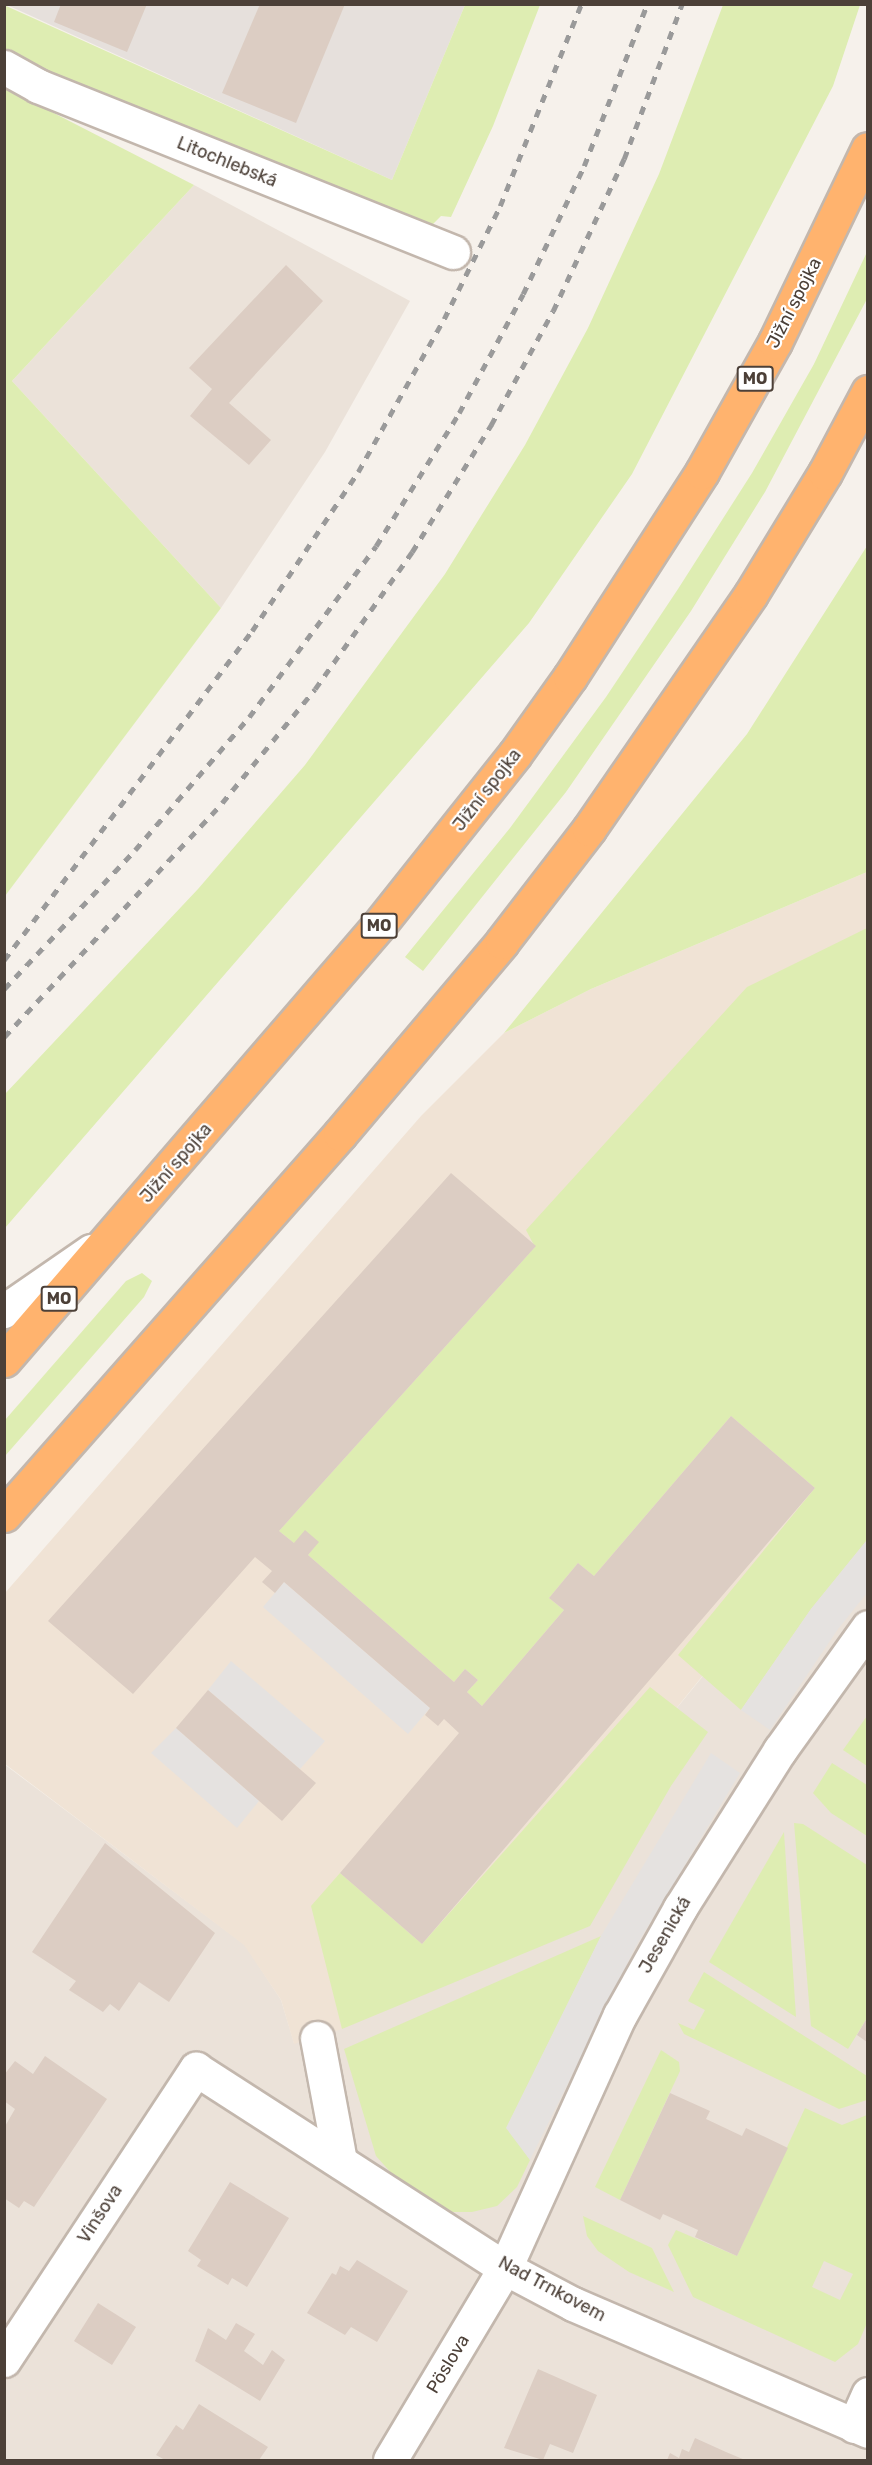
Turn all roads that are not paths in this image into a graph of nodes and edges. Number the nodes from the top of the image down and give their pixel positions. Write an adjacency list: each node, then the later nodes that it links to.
1 (4, 67): 3 (street, Litochlebská)
2 (867, 149): 7 (highway, Jižní spojka / MO)
3 (453, 252)
4 (867, 392): 6 (highway)
5 (867, 430): 6 (street)
6 (825, 472): 10 (highway)
7 (113, 1237): 8 (street); 9 (highway, Jižní spojka / MO)
8 (4, 1311)
9 (4, 1360)
10 (4, 1515)
11 (867, 1626): 15 (street, Jesenická)
12 (317, 2037): 14 (street)
13 (196, 2068): 14 (street, Nad Trnkovem); 16 (street, Vinšova)
14 (340, 2161): 15 (street, Nad Trnkovem)
15 (505, 2268): 18 (street, Nad Trnkovem); 19 (street, Pöslova)
16 (4, 2360)
17 (867, 2394): 18 (street)
18 (861, 2429)
19 (390, 2460)

